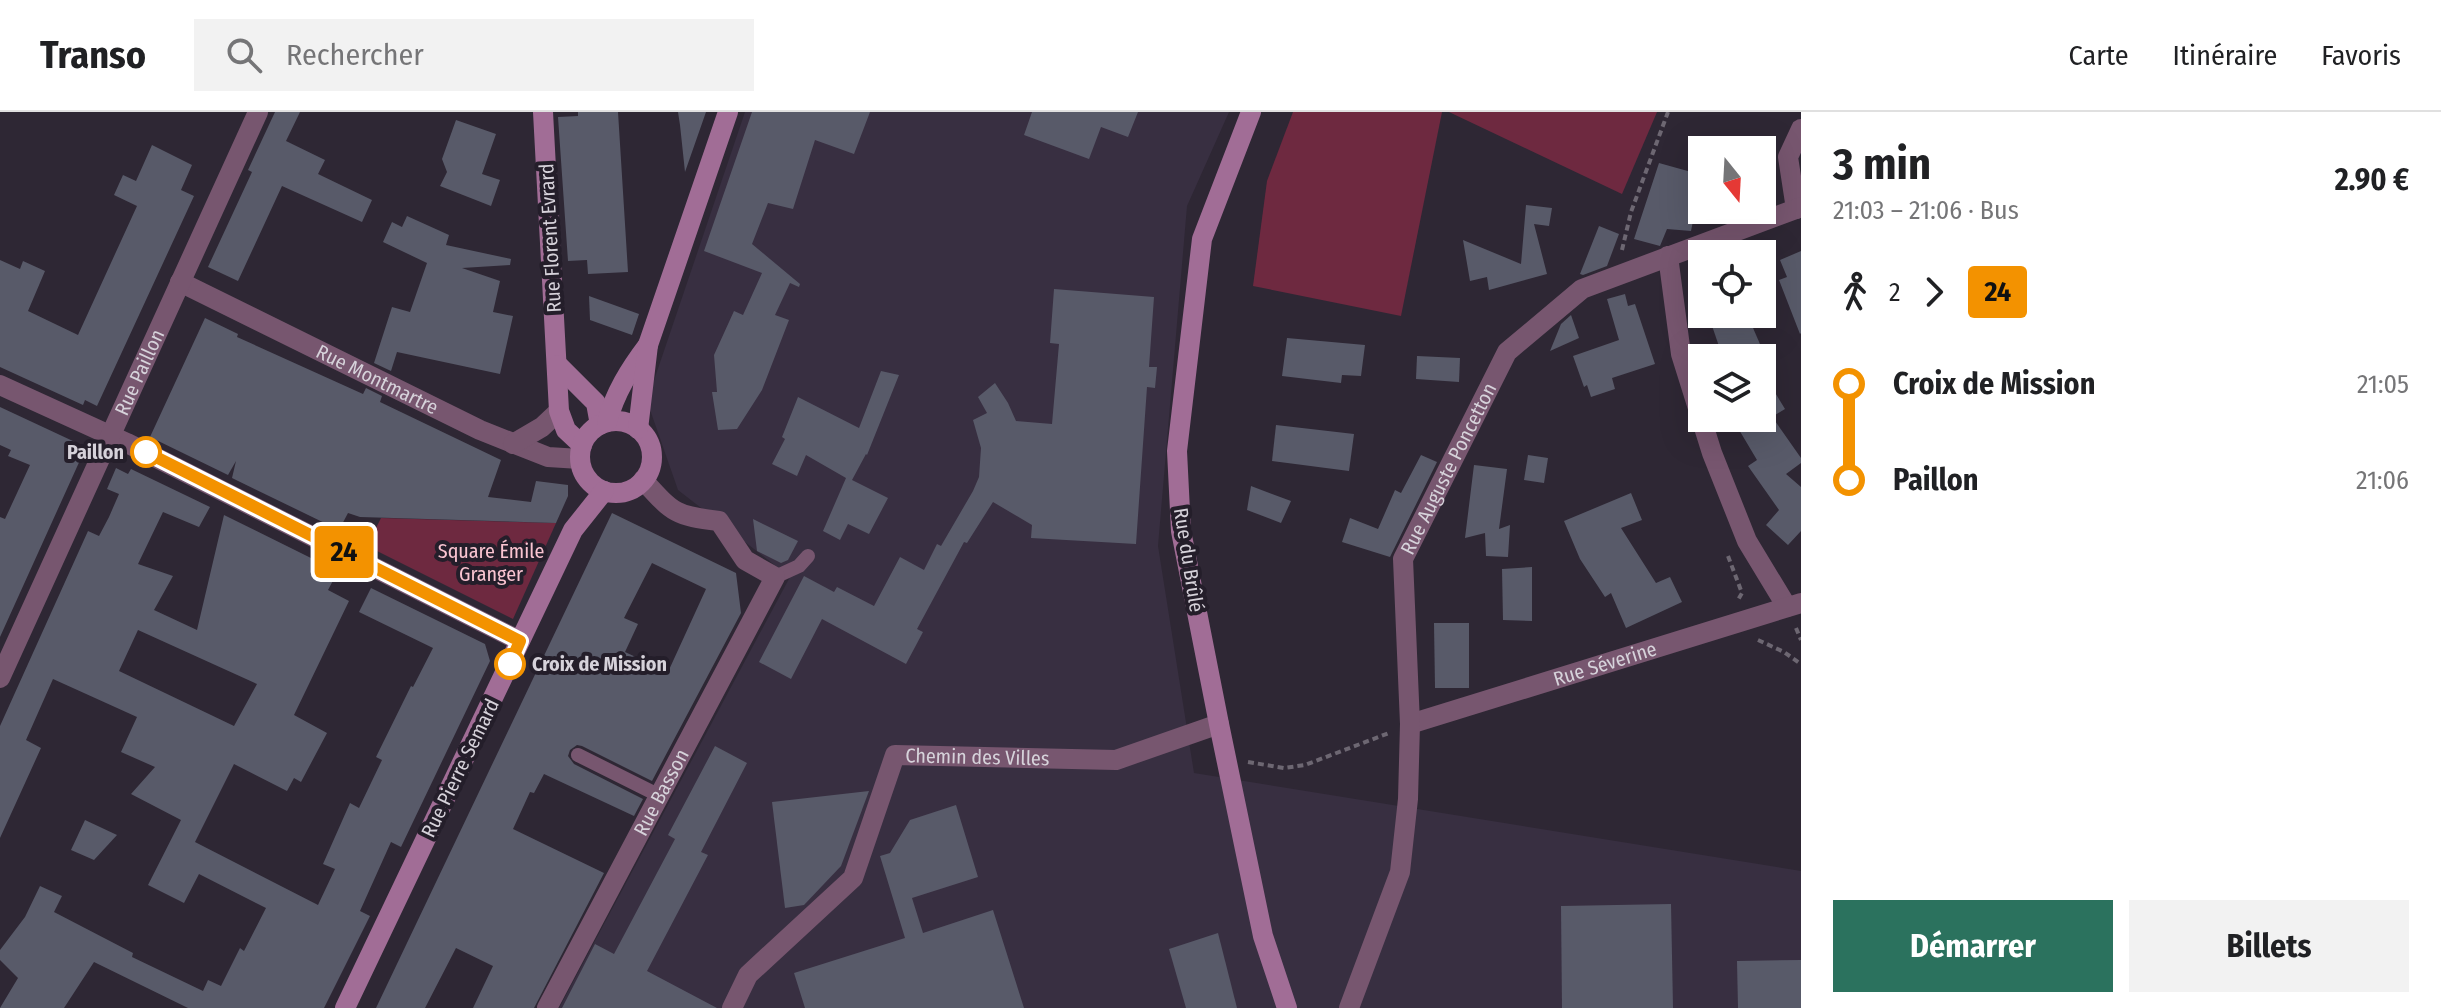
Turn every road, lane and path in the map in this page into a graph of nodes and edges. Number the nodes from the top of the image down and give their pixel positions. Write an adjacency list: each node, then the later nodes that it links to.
1 (258, 112): 10 (street, Rue Paillon)
2 (543, 112): 12 (street, Rue Florent Evrard)
3 (728, 112): 11 (street)
4 (1251, 112): 31 (street, Rue du Brûlé)
5 (1668, 112): 9 (path)
6 (1801, 129): 7 (street)
7 (1799, 210): 8 (street, Rue Auguste Poncetton)
8 (1668, 256): 9 (street, Rue Auguste Poncetton); 26 (street)
9 (1630, 271): 32 (street, Rue Auguste Poncetton)
10 (180, 282): 19 (street, Rue Paillon); 20 (street, Rue Montmartre)
11 (648, 345): 13 (street); 18 (street)
12 (558, 365): 15 (street); 16 (street, Rue Florent Evrard)
13 (625, 378): 15 (street); 17 (street)
14 (0, 385): 19 (street)
15 (582, 389): 17 (street)
16 (559, 411): 20 (street); 21 (street)
17 (604, 424): 18 (street); 21 (street)
18 (638, 429): 22 (street)
19 (111, 435): 28 (street); 30 (street, Rue Paillon)
20 (513, 444): 21 (street, Rue Montmartre)
21 (581, 452): 23 (street)
22 (643, 480): 23 (street); 25 (street)
23 (604, 491): 28 (street, Rue Pierre Semard)
24 (808, 556): 25 (lane)
25 (775, 577): 36 (street, Rue Basson)
26 (1794, 605): 27 (street, Rue Séverine)
27 (1738, 622): 29 (path); 32 (street, Rue Séverine)
28 (520, 641): 37 (street, Rue Pierre Semard)
29 (1801, 664)
30 (0, 678)
31 (1219, 724): 35 (street, Rue du Brûlé); 39 (street, Chemin des Villes)
32 (1410, 724): 41 (street, Rue Auguste Poncetton)
33 (1388, 733): 35 (path)
34 (578, 755): 36 (lane)
35 (1226, 758): 40 (street, Rue du Brûlé)
36 (660, 796): 38 (street, Rue Basson)
37 (346, 1007)
38 (547, 1008)
39 (732, 1008)
40 (1287, 1008)
41 (1349, 1008)

